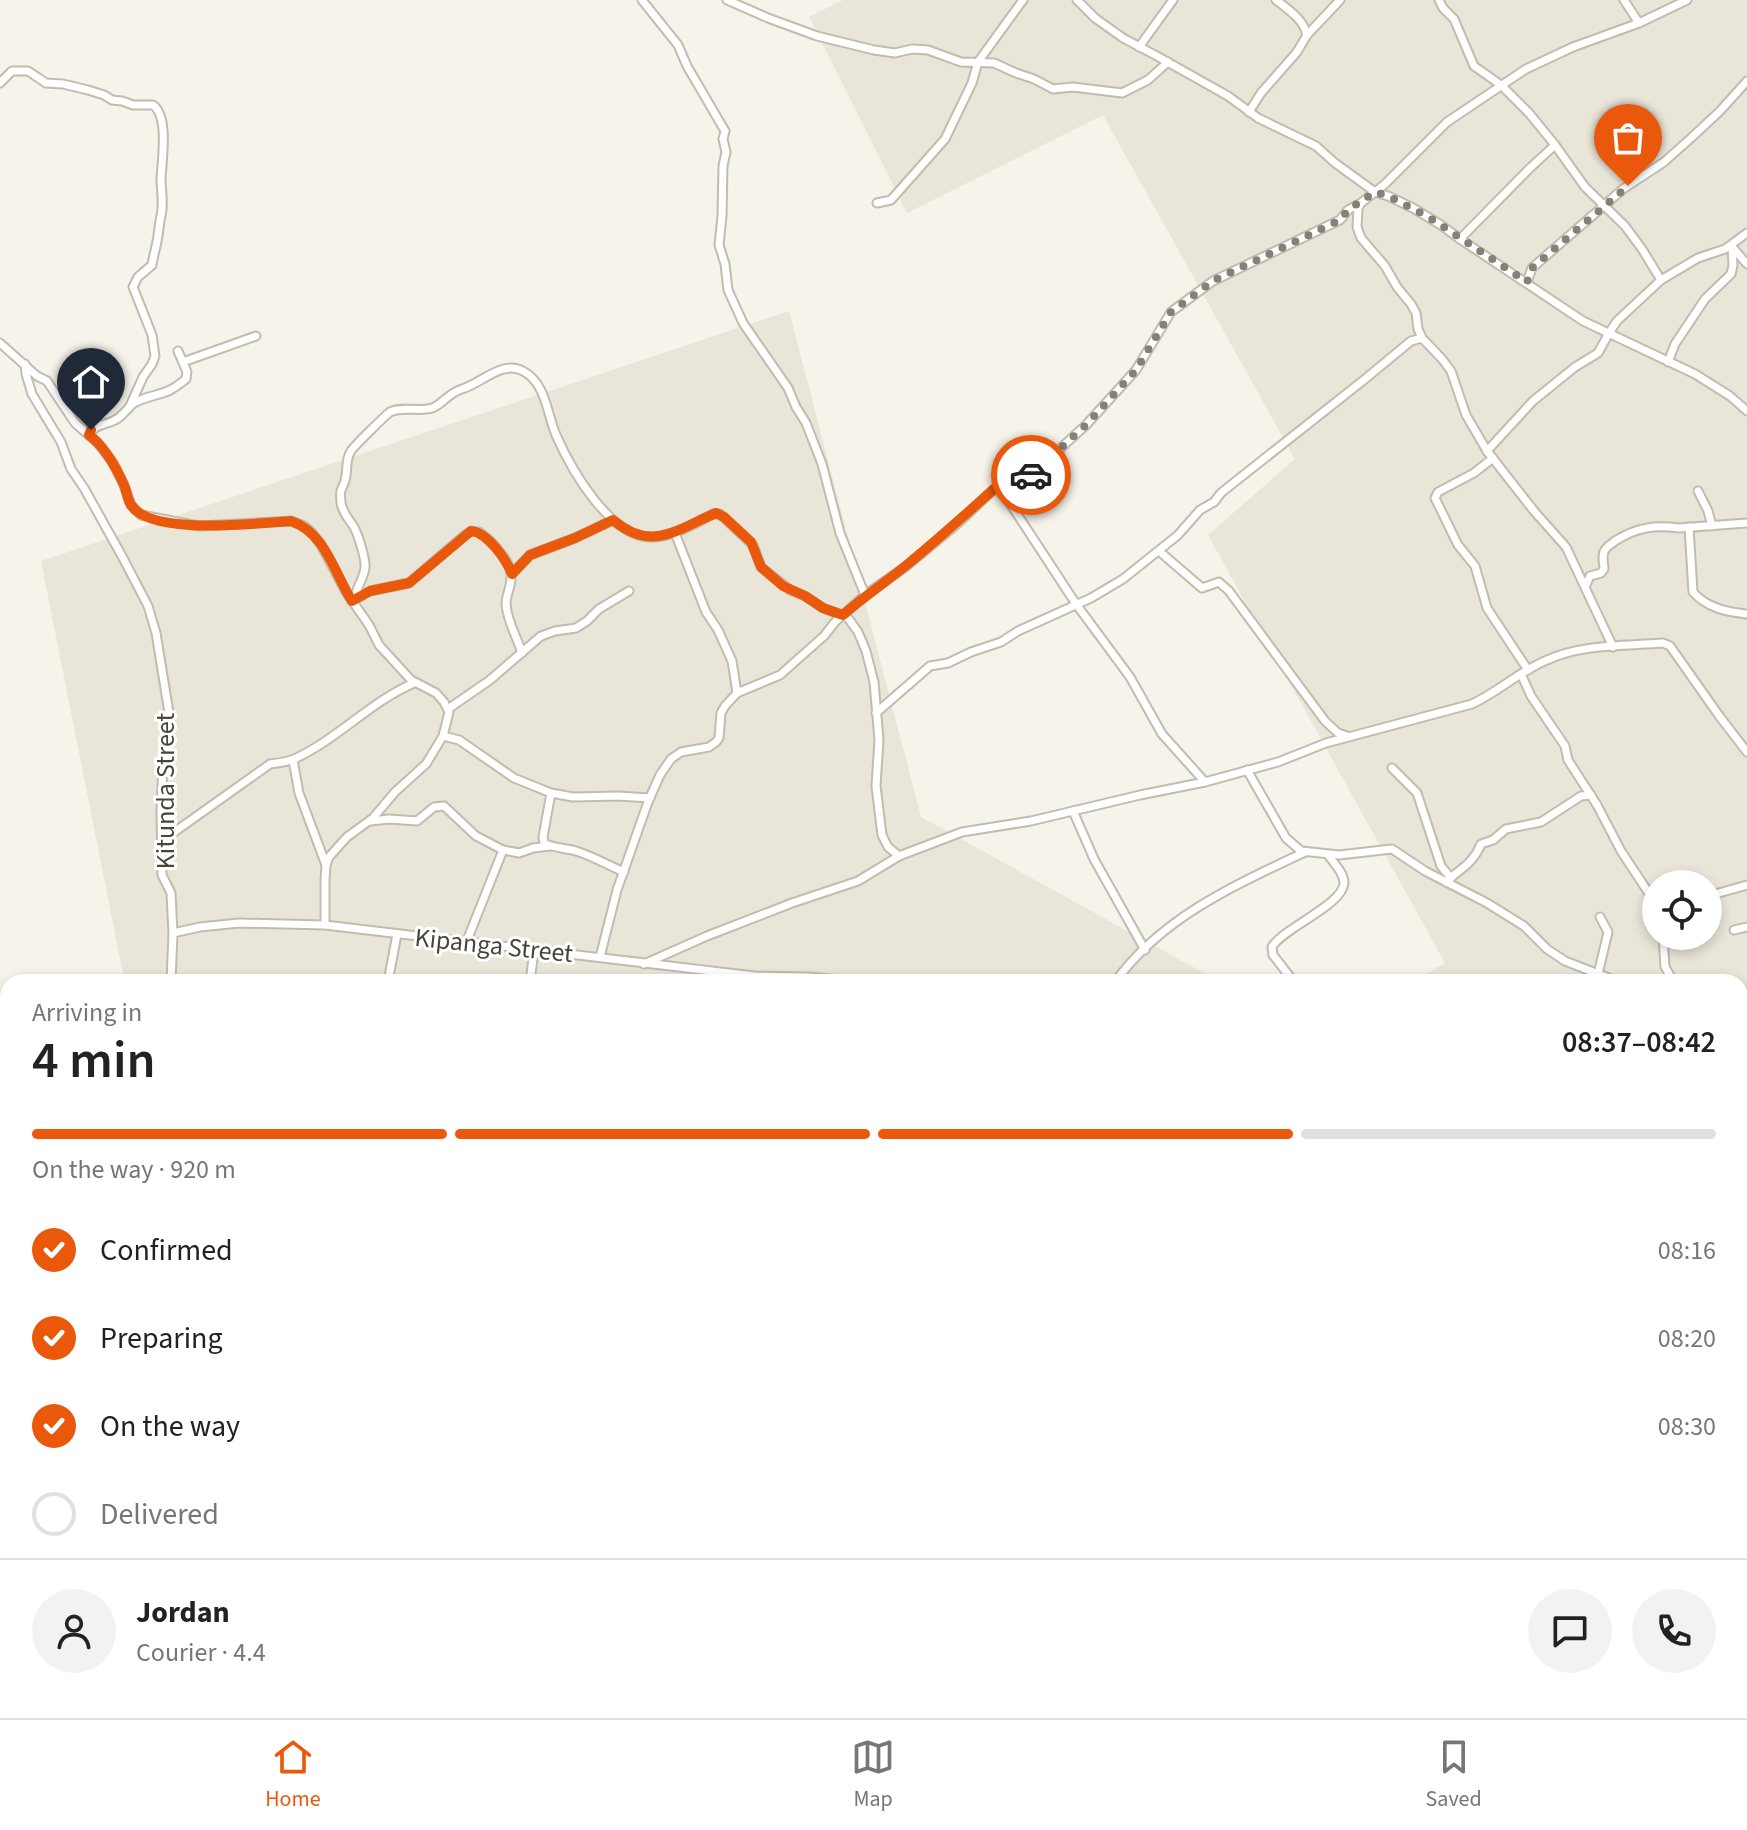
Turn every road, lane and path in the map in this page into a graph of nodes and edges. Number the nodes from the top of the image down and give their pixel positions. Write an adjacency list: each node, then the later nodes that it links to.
1 (642, 0): 55 (street)
2 (727, 0): 14 (street)
3 (1023, 0): 14 (street)
4 (1077, 0): 13 (street)
5 (1173, 0): 13 (street)
6 (1276, 0): 12 (street)
7 (1340, 0): 12 (street)
8 (1439, 0): 18 (street)
9 (1624, 0): 11 (street)
10 (1687, 0): 11 (street)
11 (1639, 23): 18 (street)
12 (1307, 35): 19 (street)
13 (1139, 47): 15 (street)
14 (978, 62): 15 (street); 22 (street)
15 (1168, 62): 19 (street)
16 (1747, 81): 24 (street)
17 (0, 83): 39 (street)
18 (1501, 85): 20 (street); 21 (street)
19 (1249, 112): 21 (street)
20 (1555, 145): 24 (street); 26 (street)
21 (1375, 192): 23 (street); 26 (street)
22 (877, 203)
23 (1361, 203): 33 (street); 44 (street)
24 (1604, 205): 29 (street); 30 (street)
25 (1747, 233): 27 (street)
26 (1460, 239): 30 (street)
27 (1731, 246): 28 (street); 29 (street); 37 (street)
28 (1747, 264)
29 (1661, 280): 31 (street)
30 (1527, 282): 31 (street)
31 (1609, 333): 37 (street); 42 (street)
32 (256, 336): 36 (street)
33 (1422, 338): 42 (street); 51 (street)
34 (0, 343): 38 (street)
35 (178, 351): 36 (street)
36 (183, 362): 39 (street)
37 (1668, 362): 40 (street)
38 (25, 364): 41 (street); 79 (street, Kitunda Street)
39 (130, 406): 41 (street)
40 (1747, 411)
41 (89, 435): 56 (street)
42 (1487, 451): 43 (street)
43 (1493, 458): 53 (street); 62 (street)
44 (1000, 488): 55 (street); 57 (street)
45 (1698, 491): 48 (street)
46 (613, 520): 50 (street); 52 (street); 56 (street)
47 (1747, 523): 48 (street)
48 (1712, 526): 49 (street)
49 (1689, 527): 53 (street); 58 (street)
50 (675, 533): 59 (street); 64 (street)
51 (1159, 551): 57 (street); 68 (street)
52 (512, 574): 56 (street); 61 (street)
53 (1585, 587): 60 (street)
54 (629, 591): 61 (street)
55 (865, 595): 59 (street)
56 (354, 600): 63 (street)
57 (1076, 604): 66 (street); 73 (street)
58 (1747, 614)
59 (843, 615): 64 (street); 66 (street)
60 (1613, 647): 62 (street); 69 (street)
61 (522, 653): 65 (street)
62 (1524, 672): 68 (street); 75 (street)
63 (414, 683): 65 (street); 70 (street)
64 (737, 693): 76 (street)
65 (448, 709): 67 (street)
66 (876, 713): 84 (street)
67 (443, 736): 74 (street); 78 (street)
68 (1349, 737): 72 (street)
69 (1746, 749)
70 (293, 760): 79 (street); 85 (street)
71 (1392, 768): 87 (street)
72 (1247, 770): 73 (street); 82 (street)
73 (1205, 782): 77 (street)
74 (551, 793): 76 (street); 80 (street)
75 (1591, 795): 87 (street); 88 (street)
76 (650, 798): 86 (street)
77 (1073, 811): 84 (street); 98 (street)
78 (369, 821): 81 (street); 85 (street)
79 (163, 840): 95 (street, Kitunda Street)
80 (550, 846): 81 (street); 86 (street)
81 (503, 850): 97 (street)
82 (1307, 851): 83 (street); 98 (street)
83 (1328, 855): 87 (street); 108 (street)
84 (899, 856): 102 (street)
85 (326, 865): 92 (street)
86 (624, 872): 101 (street)
87 (1449, 880): 109 (street)
88 (1642, 883)
89 (1747, 885): 90 (street)
90 (1722, 892)
91 (1600, 917): 109 (street)
92 (325, 925): 95 (street, Kipanga Street); 96 (street, Kipanga Street)
93 (1747, 927): 94 (street)
94 (1734, 930)
95 (173, 933): 103 (street, Kitunda Street)
96 (397, 934): 97 (street, Kipanga Street); 104 (street)
97 (466, 943): 100 (street, Kipanga Street)
98 (1145, 950): 107 (street)
99 (1664, 950): 110 (street)
100 (534, 951): 101 (street, Kipanga Street); 105 (street)
101 (600, 957): 102 (street, Kipanga Street)
102 (644, 964): 106 (street, Kipanga Street)
103 (171, 974)
104 (390, 974)
105 (531, 974)
106 (736, 974)
107 (1122, 974)
108 (1288, 974)
109 (1598, 974)
110 (1669, 974)

